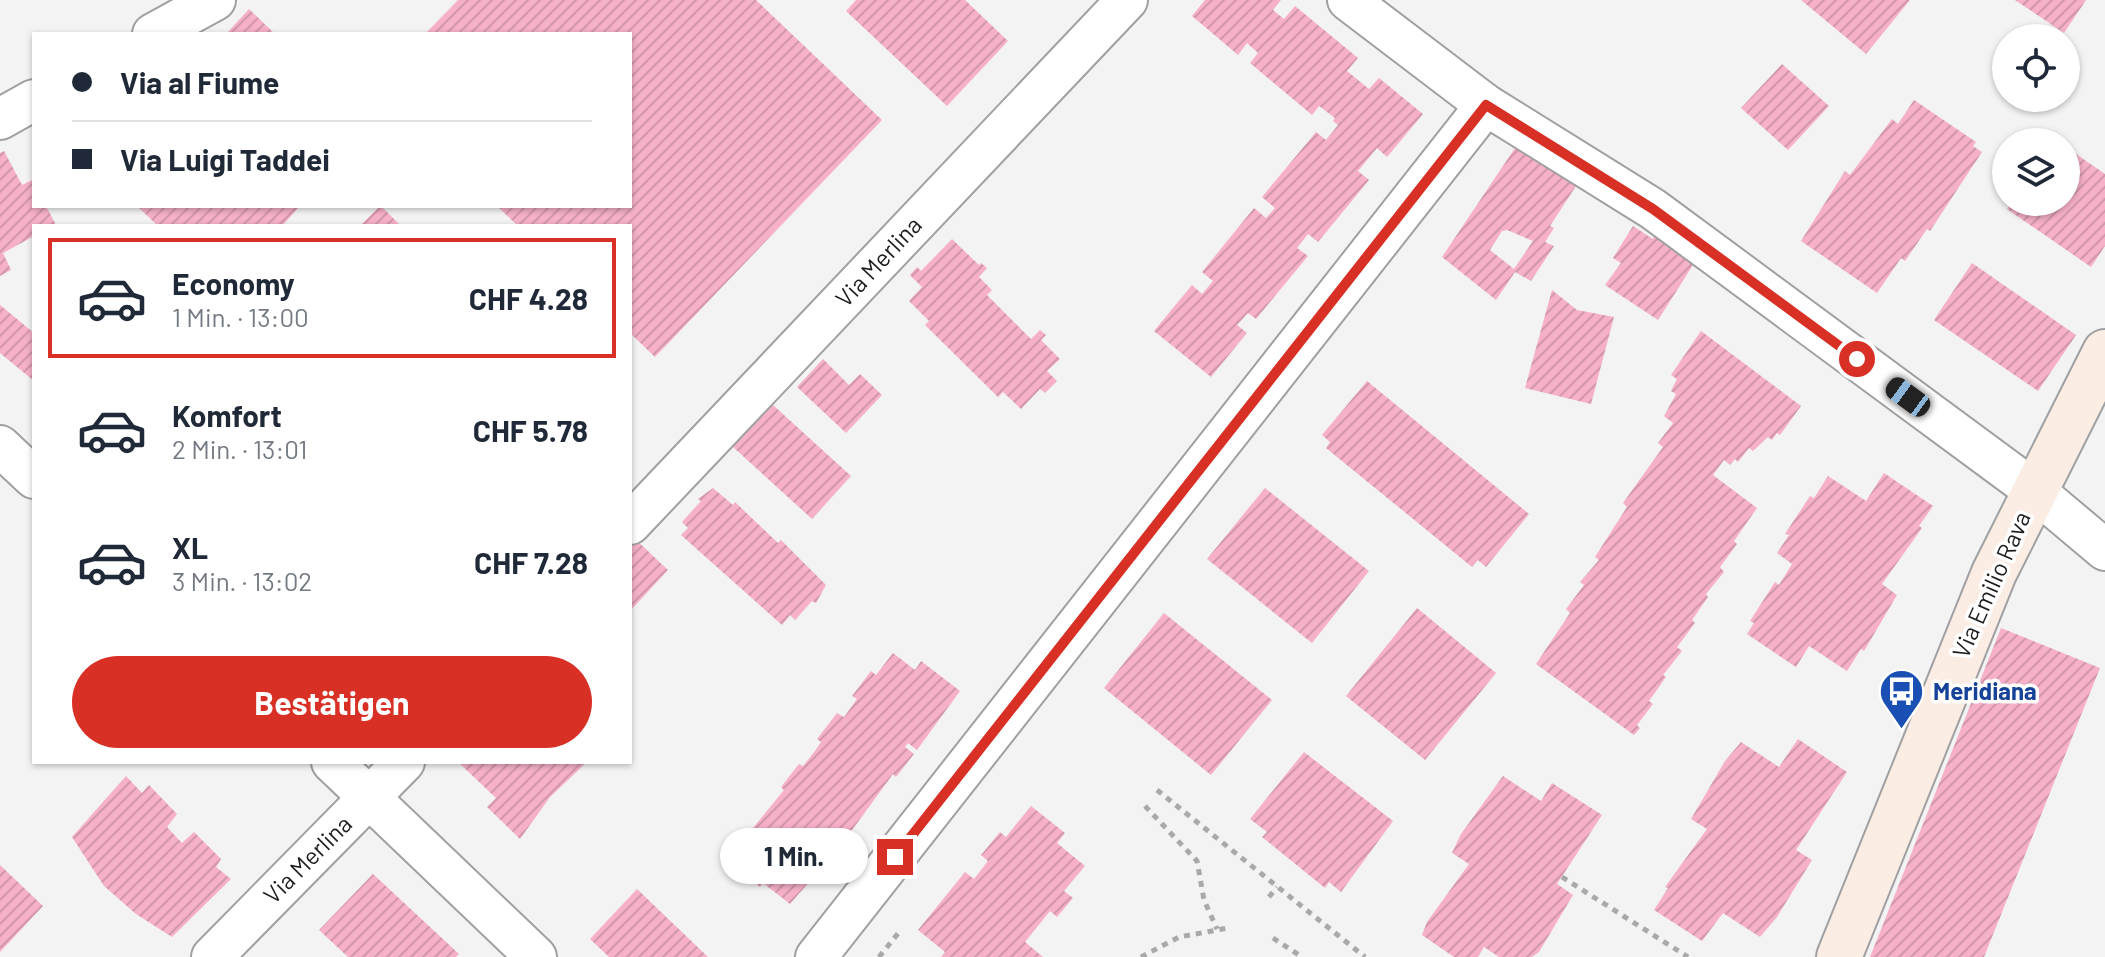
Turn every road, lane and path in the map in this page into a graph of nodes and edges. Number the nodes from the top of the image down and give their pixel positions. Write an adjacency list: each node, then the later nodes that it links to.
1 (215, 0): 4 (street)
2 (1127, 0): 12 (street, Via Merlina)
3 (1348, 0): 6 (street)
4 (157, 32)
5 (32, 101): 7 (street)
6 (1486, 105): 11 (street); 28 (street)
7 (0, 119)
8 (2105, 352): 11 (main road, Via Emilio Rava)
9 (0, 446): 10 (street)
10 (32, 476)
11 (2035, 491): 13 (street); 34 (main road, Via Emilio Rava)
12 (632, 522)
13 (2105, 550)
14 (334, 764): 17 (street)
15 (402, 764): 17 (street, Via Merlina)
16 (1157, 790): 20 (path)
17 (370, 798): 26 (street, Via Merlina); 27 (street)
18 (1145, 806): 23 (path)
19 (1562, 877): 33 (path)
20 (1277, 887): 21 (path); 32 (path)
21 (1269, 897)
22 (1228, 928): 23 (path)
23 (1217, 929): 30 (path)
24 (900, 931): 29 (path)
25 (1273, 938): 31 (path)
26 (212, 957)
27 (536, 957)
28 (816, 957)
29 (879, 957)
30 (1141, 957)
31 (1302, 957)
32 (1365, 957)
33 (1688, 957)
34 (1839, 957)

